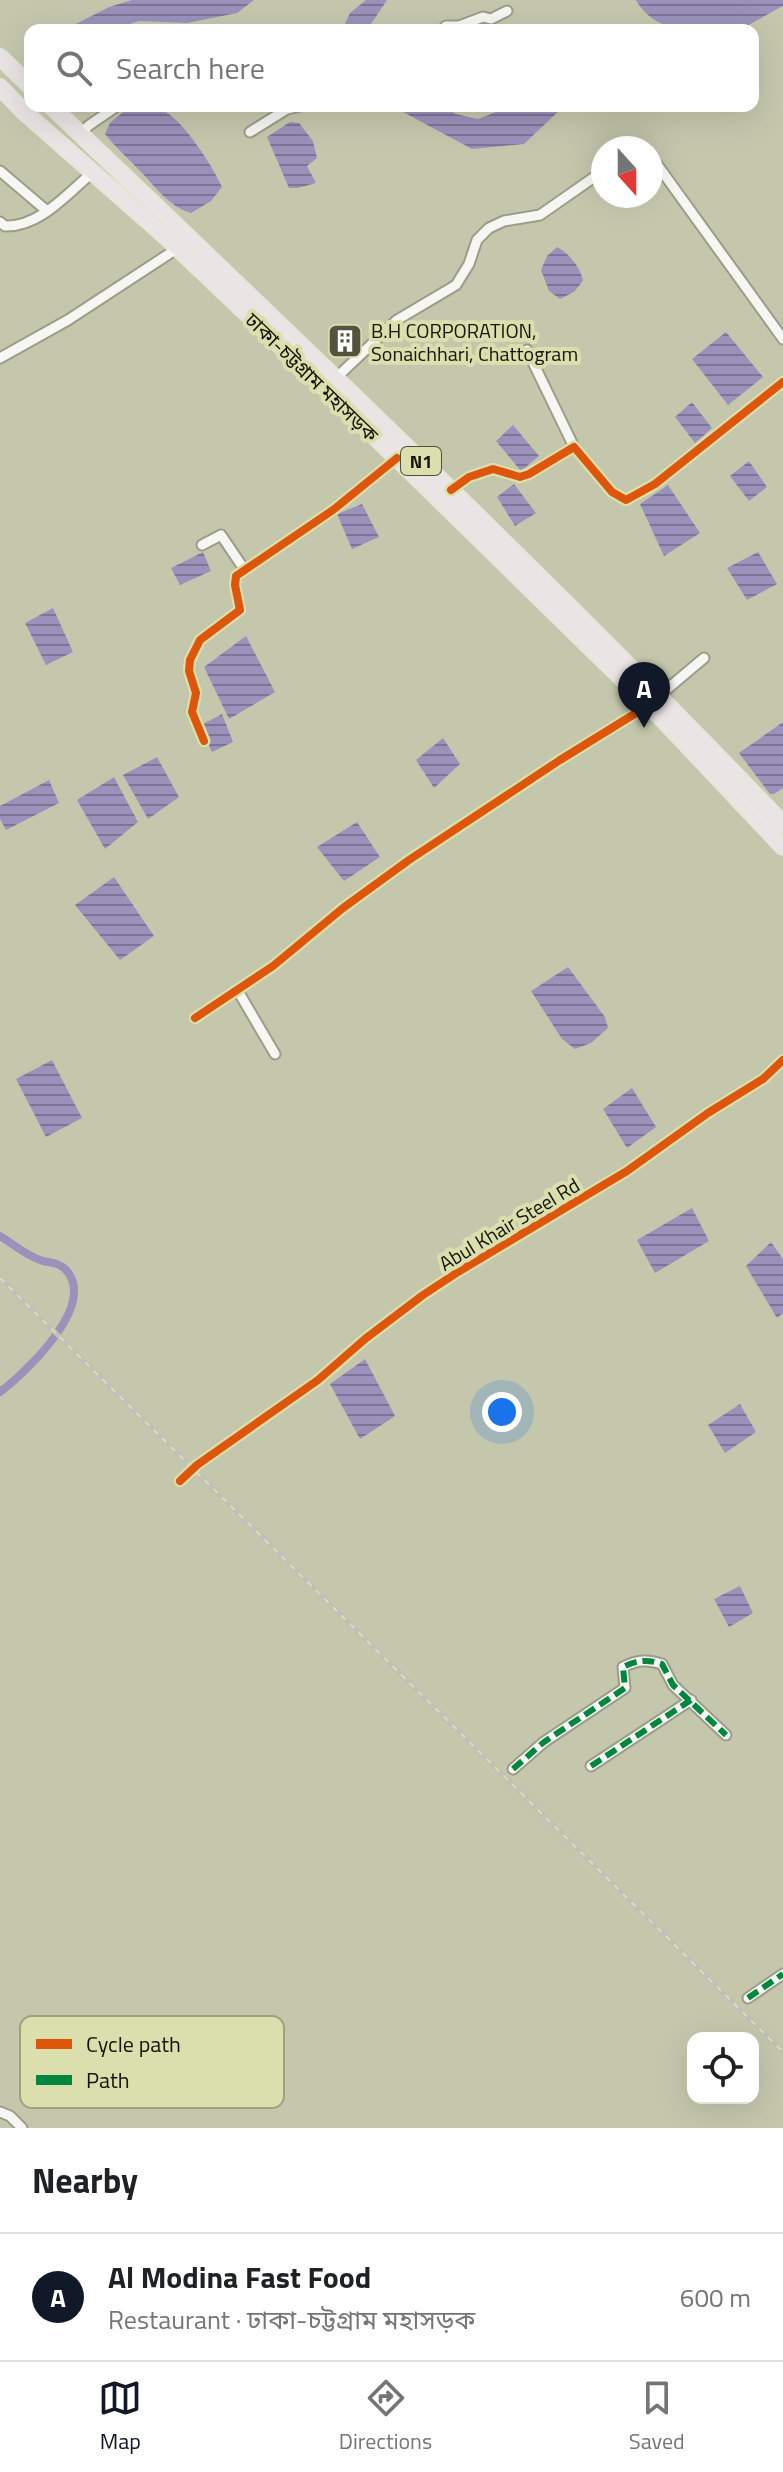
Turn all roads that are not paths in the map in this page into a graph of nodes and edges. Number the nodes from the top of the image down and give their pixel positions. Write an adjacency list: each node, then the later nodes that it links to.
1 (507, 11): 2 (street)
2 (464, 24)
3 (6, 63): 4 (highway)
4 (24, 80)
5 (0, 87): 6 (highway, ঢাকা-চট্টগ্রাম মহাসড়ক / N1)
6 (24, 112)
7 (24, 112): 14 (highway, ঢাকা-চট্টগ্রাম মহাসড়ক / N1)
8 (57, 112): 12 (highway, ঢাকা-চট্টগ্রাম মহাসড়ক / N1)
9 (110, 112): 12 (street)
10 (282, 112): 11 (street)
11 (250, 132)
12 (81, 135): 23 (highway, ঢাকা-চট্টগ্রাম মহাসড়ক / N1)
13 (0, 171): 17 (street)
14 (93, 172): 17 (street); 19 (highway, ঢাকা-চট্টগ্রাম মহাসড়ক / N1)
15 (663, 172): 20 (street)
16 (591, 179): 23 (street)
17 (47, 211): 18 (street)
18 (0, 222)
19 (178, 248): 22 (street); 26 (highway, ঢাকা-চট্টগ্রাম মহাসড়ক / N1)
20 (783, 339)
21 (527, 350): 25 (street)
22 (0, 358)
23 (337, 377): 27 (highway, ঢাকা-চট্টগ্রাম মহাসড়ক / N1)
24 (783, 382): 25 (street)
25 (574, 447): 27 (street)
26 (397, 458): 29 (street); 31 (highway, ঢাকা-চট্টগ্রাম মহাসড়ক / N1)
27 (451, 490): 31 (highway, ঢাকা-চট্টগ্রাম মহাসড়ক / N1)
28 (202, 545): 29 (street)
29 (244, 569): 32 (street)
30 (704, 658): 31 (street)
31 (655, 700): 33 (highway, ঢাকা-চট্টগ্রাম মহাসড়ক / N1); 34 (highway, ঢাকা-চট্টগ্রাম মহাসড়ক / N1); 35 (street)
32 (204, 741)
33 (783, 824)
34 (783, 847)
35 (238, 991): 36 (street); 37 (street)
36 (195, 1018)
37 (275, 1054)
38 (783, 1060): 39 (street, Abul Khair Steel Rd)
39 (180, 1481)
40 (691, 1700): 41 (street); 42 (street); 43 (street)
41 (726, 1735)
42 (591, 1766)
43 (513, 1769)
44 (783, 1974): 45 (street)
45 (748, 1998)
46 (0, 2112): 47 (street)
47 (22, 2128)

